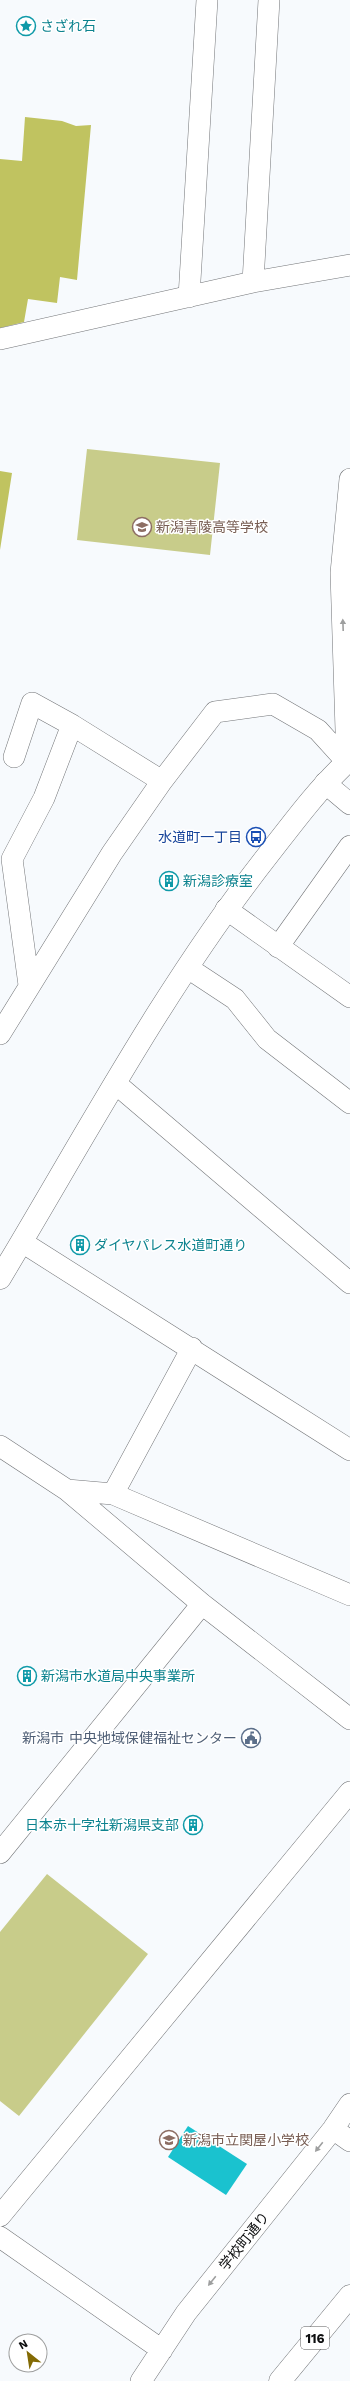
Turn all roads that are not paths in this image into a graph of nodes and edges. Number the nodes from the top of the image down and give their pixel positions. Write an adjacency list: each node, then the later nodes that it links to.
1 (207, 0): 5 (street)
2 (269, 0): 4 (street)
3 (350, 264): 4 (street)
4 (253, 282): 5 (street)
5 (189, 297): 6 (street)
6 (0, 340)
7 (350, 479): 10 (street, one-way to 7)
8 (72, 725): 9 (street); 11 (street); 18 (street)
9 (14, 757)
10 (348, 760): 11 (street); 12 (main road)
11 (162, 781): 18 (street)
12 (325, 783): 13 (street); 15 (main road)
13 (350, 804)
14 (350, 846): 16 (street)
15 (226, 909): 16 (street); 17 (main road)
16 (278, 947): 19 (street)
17 (188, 968): 21 (main road); 22 (street)
18 (29, 985): 20 (street)
19 (350, 998)
20 (0, 1034)
21 (115, 1083): 23 (main road); 25 (street)
22 (350, 1103)
23 (22, 1242): 24 (main road); 26 (street)
24 (0, 1278)
25 (350, 1283)
26 (192, 1348): 28 (street); 30 (street)
27 (0, 1446): 29 (street)
28 (350, 1450)
29 (67, 1490): 30 (street); 32 (street)
30 (113, 1494): 31 (street)
31 (350, 1596)
32 (202, 1604): 33 (street); 35 (street)
33 (350, 1719)
34 (349, 1794): 39 (street)
35 (0, 1853)
36 (350, 2104): 37 (street, 学校町通り)
37 (333, 2129): 38 (street); 42 (street, 学校町通り, one-way to 42)
38 (350, 2142)
39 (0, 2216)
40 (0, 2238): 42 (street)
41 (350, 2296): 44 (main road, 116)
42 (162, 2350): 43 (street, 学校町通り)
43 (141, 2381)
44 (280, 2381)

